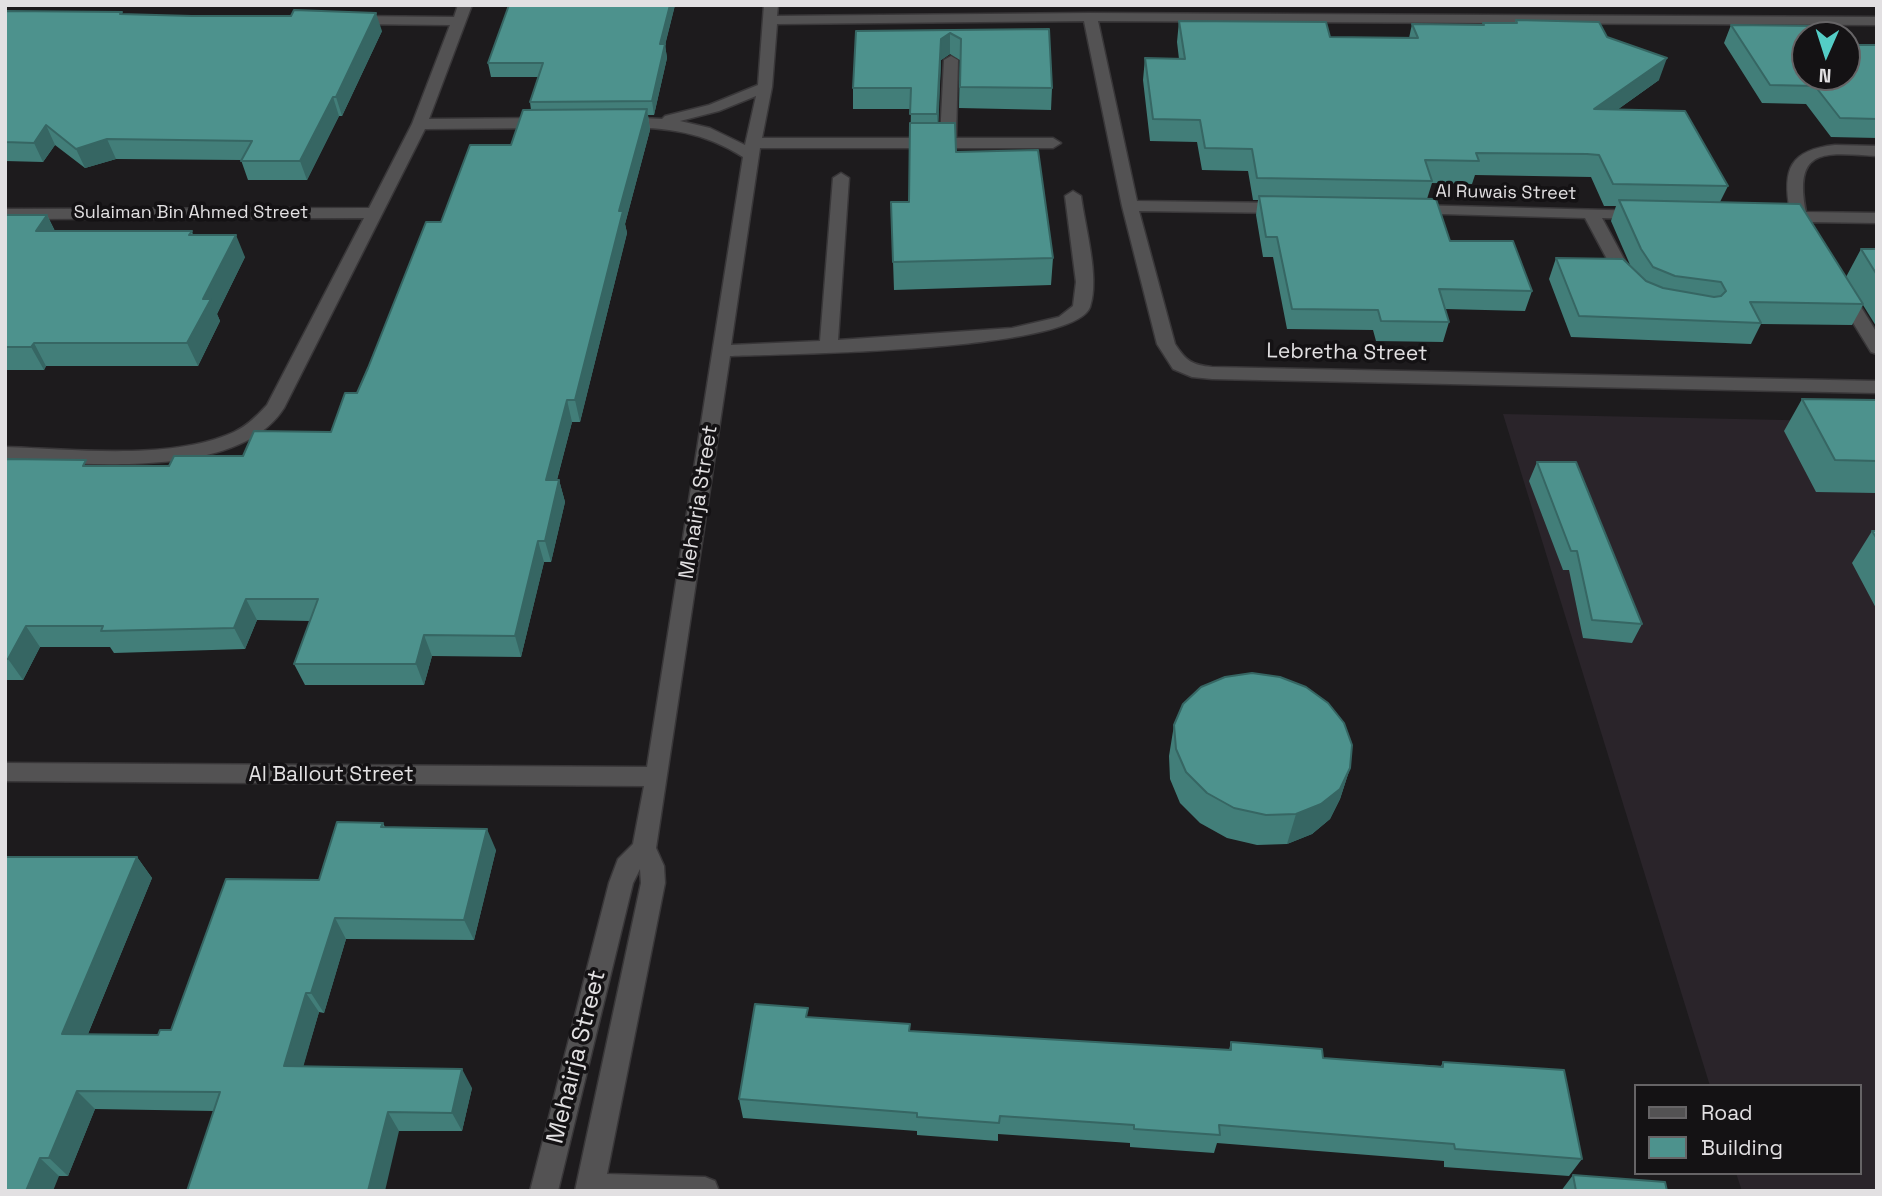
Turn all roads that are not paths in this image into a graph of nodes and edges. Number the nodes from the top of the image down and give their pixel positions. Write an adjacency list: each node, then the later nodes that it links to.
1 (1455, 5): 7 (street)
2 (1744, 5): 9 (street)
3 (461, 13): 6 (street); 15 (street)
4 (771, 13): 5 (street); 11 (street, Mehairja Street)
5 (1090, 17): 7 (street); 22 (street, Lebretha Street)
6 (335, 20)
7 (1462, 20): 9 (street)
8 (1877, 20): 9 (street)
9 (1755, 21)
10 (951, 60): 16 (street)
11 (765, 87): 14 (street); 18 (street, Mehairja Street)
12 (567, 122): 15 (street)
13 (608, 122): 14 (street)
14 (661, 122): 18 (street)
15 (420, 124): 25 (street)
16 (948, 143): 17 (street); 18 (street)
17 (1054, 143)
18 (752, 149): 37 (street, Mehairja Street)
19 (1877, 150): 30 (street)
20 (841, 178): 35 (street)
21 (1073, 196): 35 (street)
22 (1130, 206): 23 (street); 38 (street, Lebretha Street)
23 (1297, 208)
24 (1395, 210): 26 (street, Al Ruwais Street)
25 (376, 213): 27 (street, Sulaiman Bin Ahmed Street); 39 (street)
26 (1591, 213): 28 (street, Al Ruwais Street); 34 (street)
27 (5, 214)
28 (1660, 214)
29 (1771, 216): 30 (street)
30 (1799, 217): 31 (street); 32 (street)
31 (1877, 218)
32 (1813, 241)
33 (1834, 276): 36 (street)
34 (1637, 296)
35 (829, 346): 37 (street)
36 (1877, 348)
37 (722, 351): 41 (street, Mehairja Street)
38 (1877, 387)
39 (5, 454)
40 (5, 772): 41 (street, Al Ballout Street)
41 (657, 777): 42 (street, Mehairja Street)
42 (644, 848): 43 (street, Mehairja Street); 44 (street, Mehairja Street)
43 (589, 1189): 45 (street)
44 (544, 1191)
45 (705, 1191)

